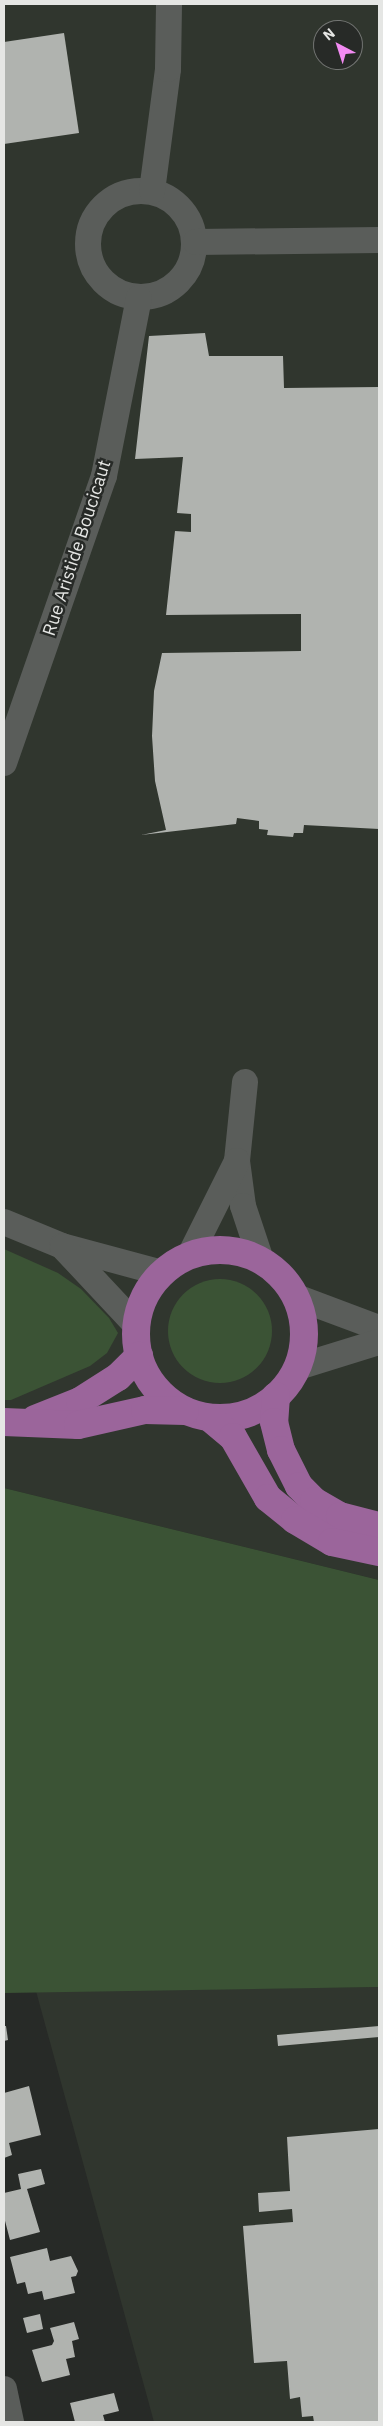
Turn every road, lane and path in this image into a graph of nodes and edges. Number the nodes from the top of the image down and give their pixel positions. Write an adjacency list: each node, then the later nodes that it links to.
1 (169, 4): 2 (street)
2 (152, 191): 4 (street); 5 (street)
3 (379, 240): 4 (street)
4 (196, 242): 5 (street)
5 (139, 298): 6 (street, Rue Aristide Boucicaut)
6 (4, 763)
7 (245, 1082): 8 (street)
8 (237, 1161): 11 (street); 12 (street)
9 (4, 1222): 10 (street)
10 (62, 1246): 13 (street); 15 (street)
11 (190, 1256): 12 (main road); 13 (main road)
12 (261, 1260): 14 (main road)
13 (162, 1273): 15 (main road)
14 (296, 1297): 16 (street); 19 (main road)
15 (136, 1325): 18 (main road)
16 (379, 1328)
17 (379, 1342): 19 (street)
18 (139, 1356): 21 (main road); 23 (main road)
19 (298, 1367): 20 (main road)
20 (276, 1396): 22 (main road); 24 (main road)
21 (185, 1411): 22 (main road); 23 (main road)
22 (210, 1418): 25 (main road)
23 (15, 1422)
24 (379, 1526)
25 (379, 1552)
26 (4, 2389): 27 (street)
27 (11, 2422)

